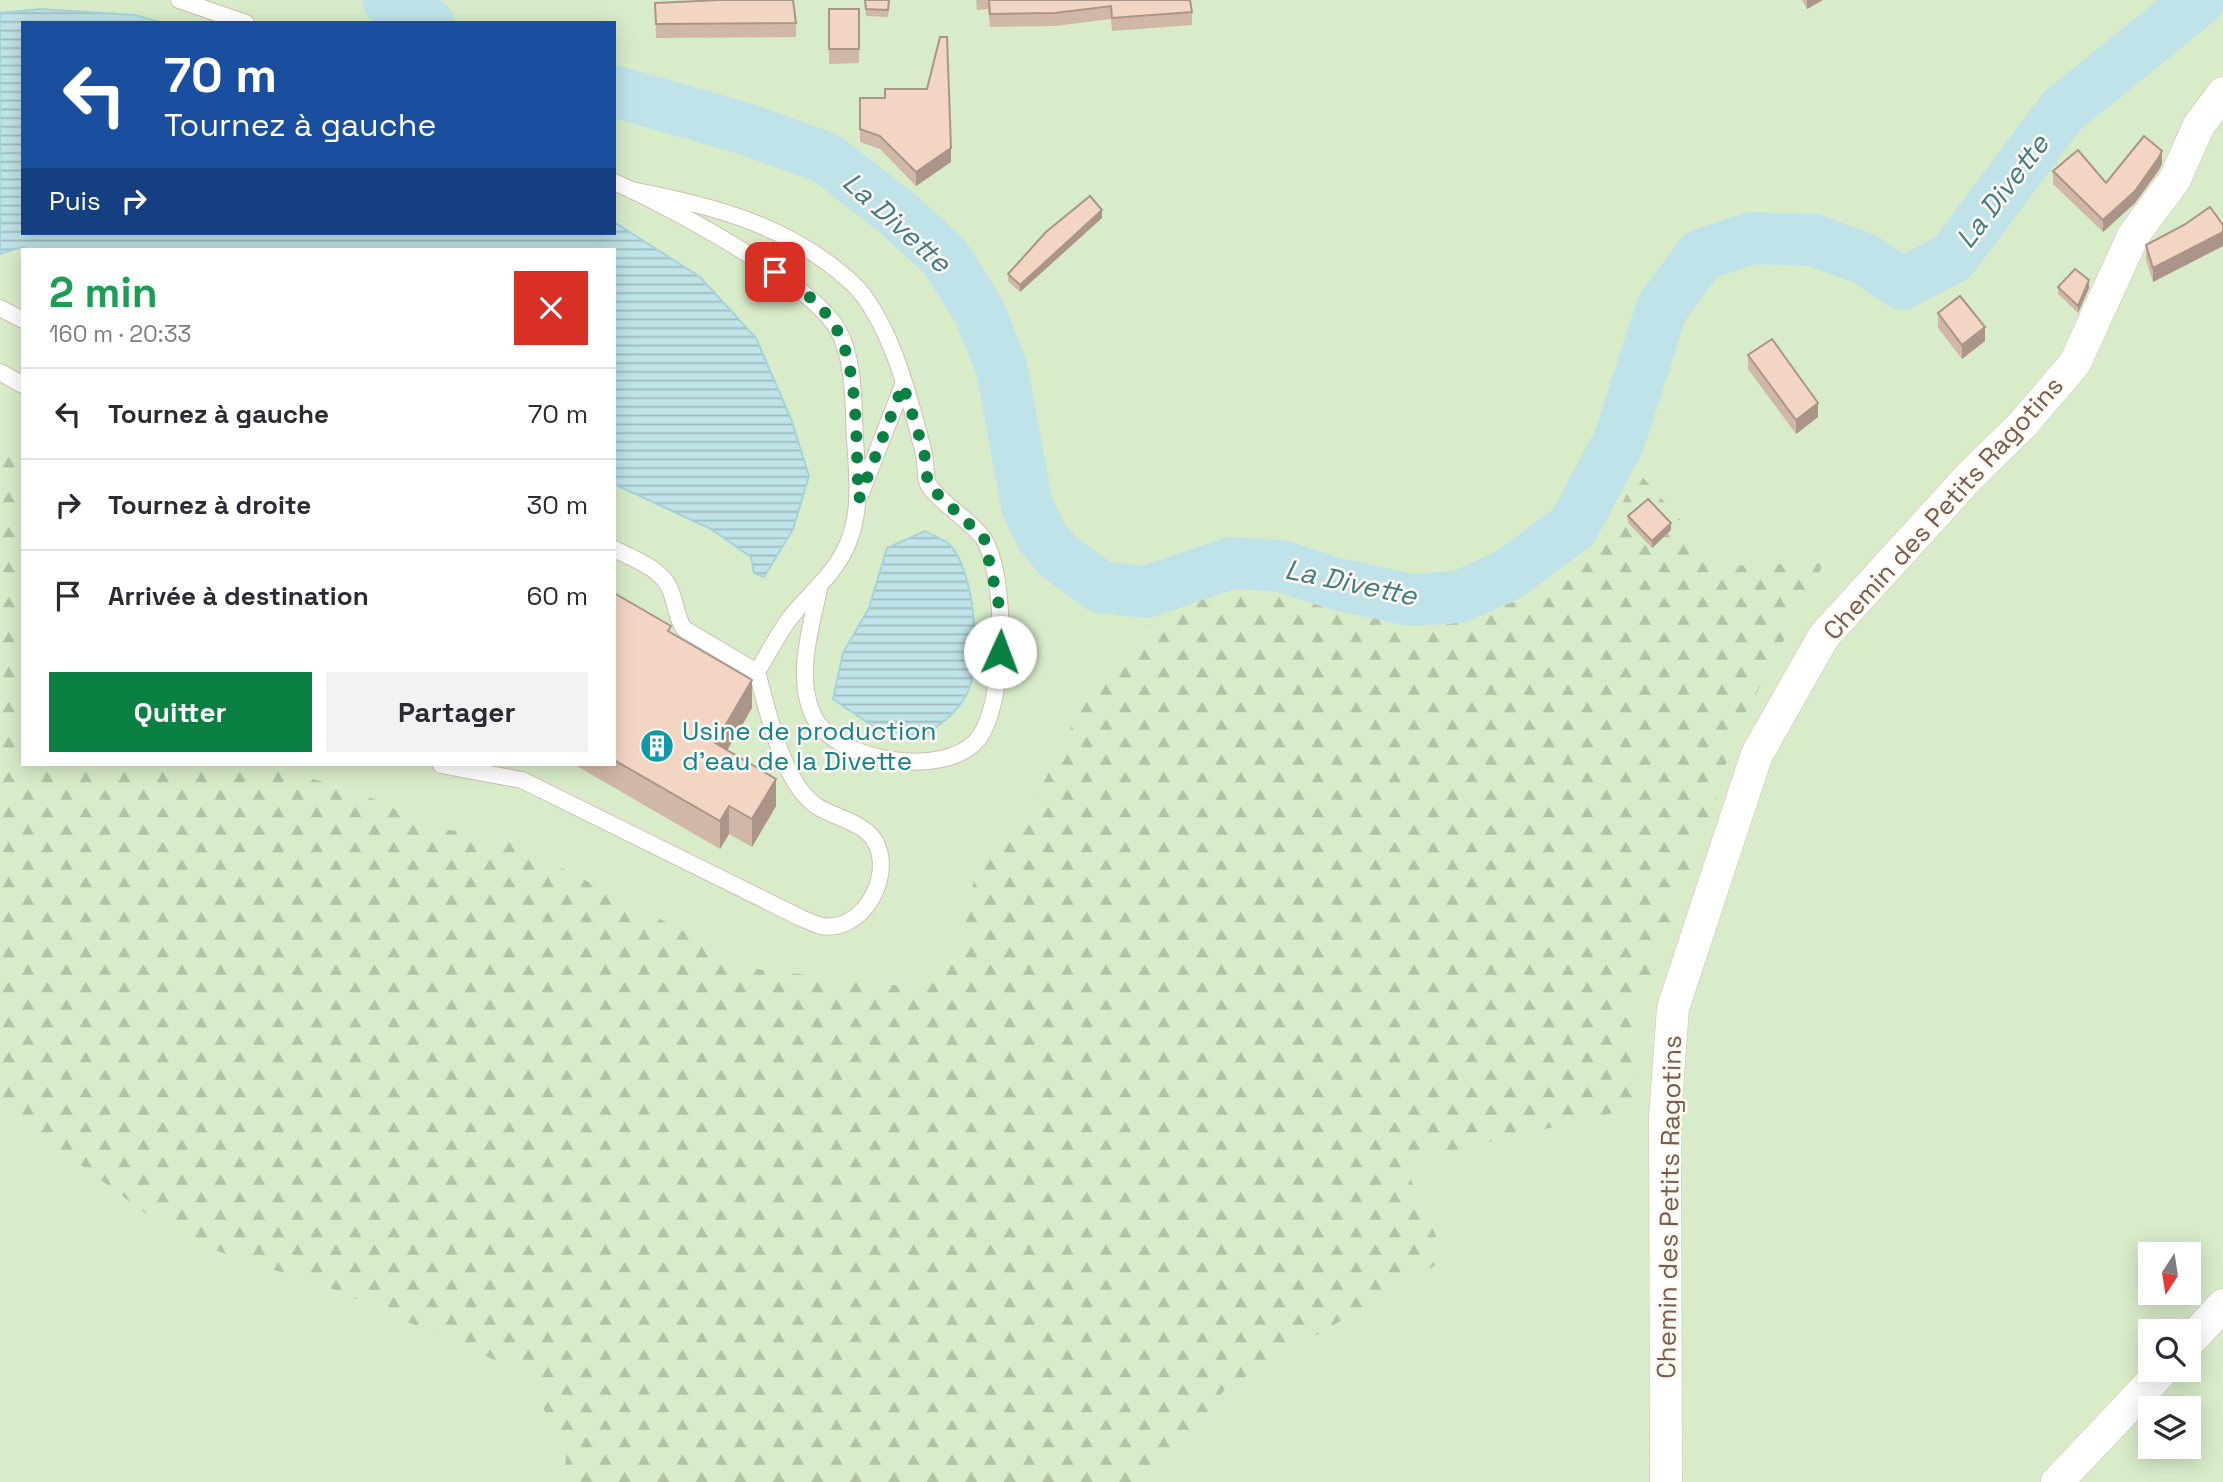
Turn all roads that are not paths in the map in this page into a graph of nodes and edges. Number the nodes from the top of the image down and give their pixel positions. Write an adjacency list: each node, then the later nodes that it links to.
1 (178, 0): 2 (lane)
2 (240, 21)
3 (2223, 93): 19 (street, Chemin des Petits Ragotins)
4 (616, 183): 5 (lane)
5 (631, 190): 10 (lane); 11 (lane)
6 (0, 308): 7 (lane)
7 (21, 319)
8 (0, 372): 9 (lane)
9 (21, 384)
10 (903, 385): 11 (lane); 13 (lane)
11 (859, 499): 13 (lane)
12 (616, 550): 14 (lane)
13 (819, 589): 14 (lane)
14 (757, 672): 15 (lane)
15 (446, 766)
16 (2223, 1305): 17 (street)
17 (2201, 1329)
18 (2152, 1382): 20 (street)
19 (1666, 1482)
20 (2057, 1482)

